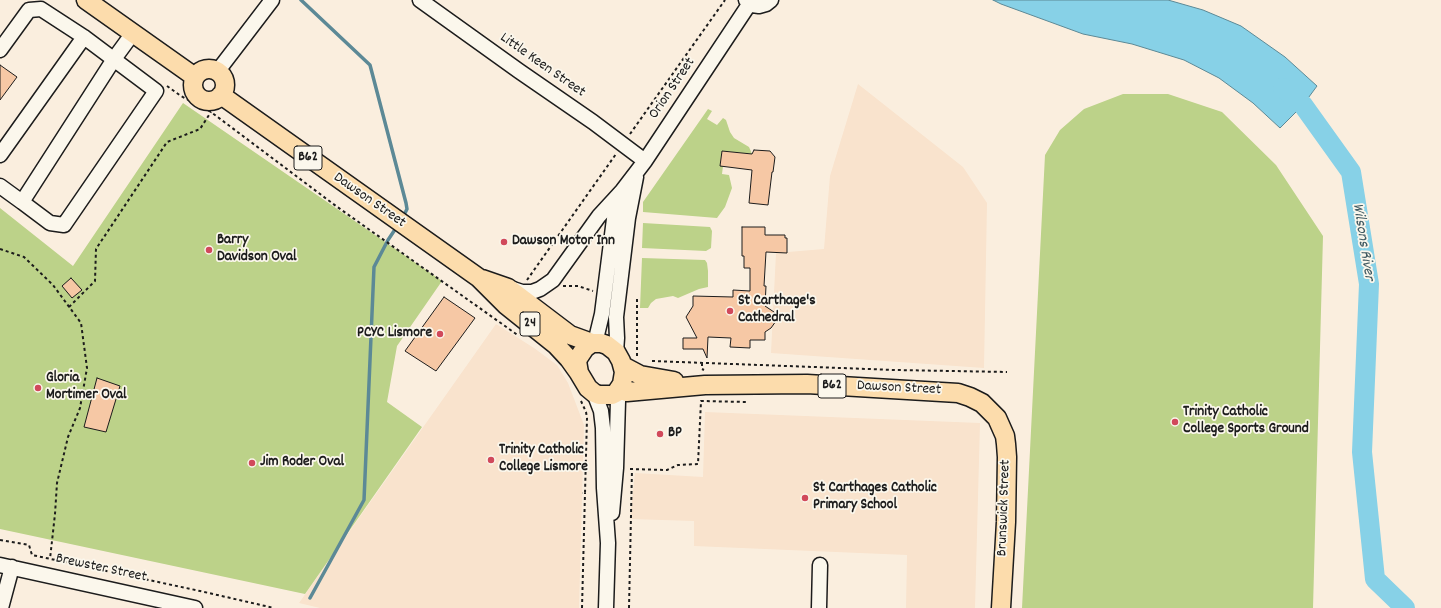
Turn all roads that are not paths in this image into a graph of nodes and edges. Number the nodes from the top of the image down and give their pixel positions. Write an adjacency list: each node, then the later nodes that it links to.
1 (86, 0): 6 (main road)
2 (272, 0): 10 (street)
3 (420, 0): 14 (street, Little Keen Street)
4 (771, 0): 5 (street)
5 (748, 2): 14 (street, Orion Street)
6 (133, 33): 9 (street); 11 (main road)
7 (84, 37): 8 (street); 9 (street); 13 (street)
8 (0, 50)
9 (114, 59): 18 (street); 18 (street)
10 (218, 72): 11 (main road); 12 (main road)
11 (195, 77): 12 (main road)
12 (221, 95): 19 (main road, Dawson Street / B62)
13 (0, 155)
14 (645, 161): 15 (street, Orion Street)
15 (636, 172): 17 (street, Orion Street); 22 (street)
16 (0, 186): 18 (street)
17 (622, 191): 20 (street, Orion Street); 21 (street, Orion Street)
18 (22, 202)
19 (479, 278): 20 (main road, Dawson Street / B62); 23 (main road, Dawson Street / 24)
20 (508, 288): 21 (main road, Dawson Street / B62)
21 (594, 343): 22 (main road, B62); 23 (main road)
22 (626, 360): 24 (main road, Dawson Street / B62); 25 (main road)
23 (579, 373): 26 (main road)
24 (705, 385): 25 (main road, Dawson Street / B62); 27 (main road, Dawson Street / B62)
25 (618, 391): 26 (main road, B62); 28 (street)
26 (587, 396): 28 (street)
27 (992, 412): 36 (main road, Brunswick Street / B62)
28 (608, 543): 34 (street)
29 (820, 565): 35 (street)
30 (6, 566): 31 (street, Brewster Street); 32 (street)
31 (166, 605): 33 (street, Brewster Street)
32 (1, 608)
33 (195, 608)
34 (606, 608)
35 (819, 608)
36 (1001, 608)

